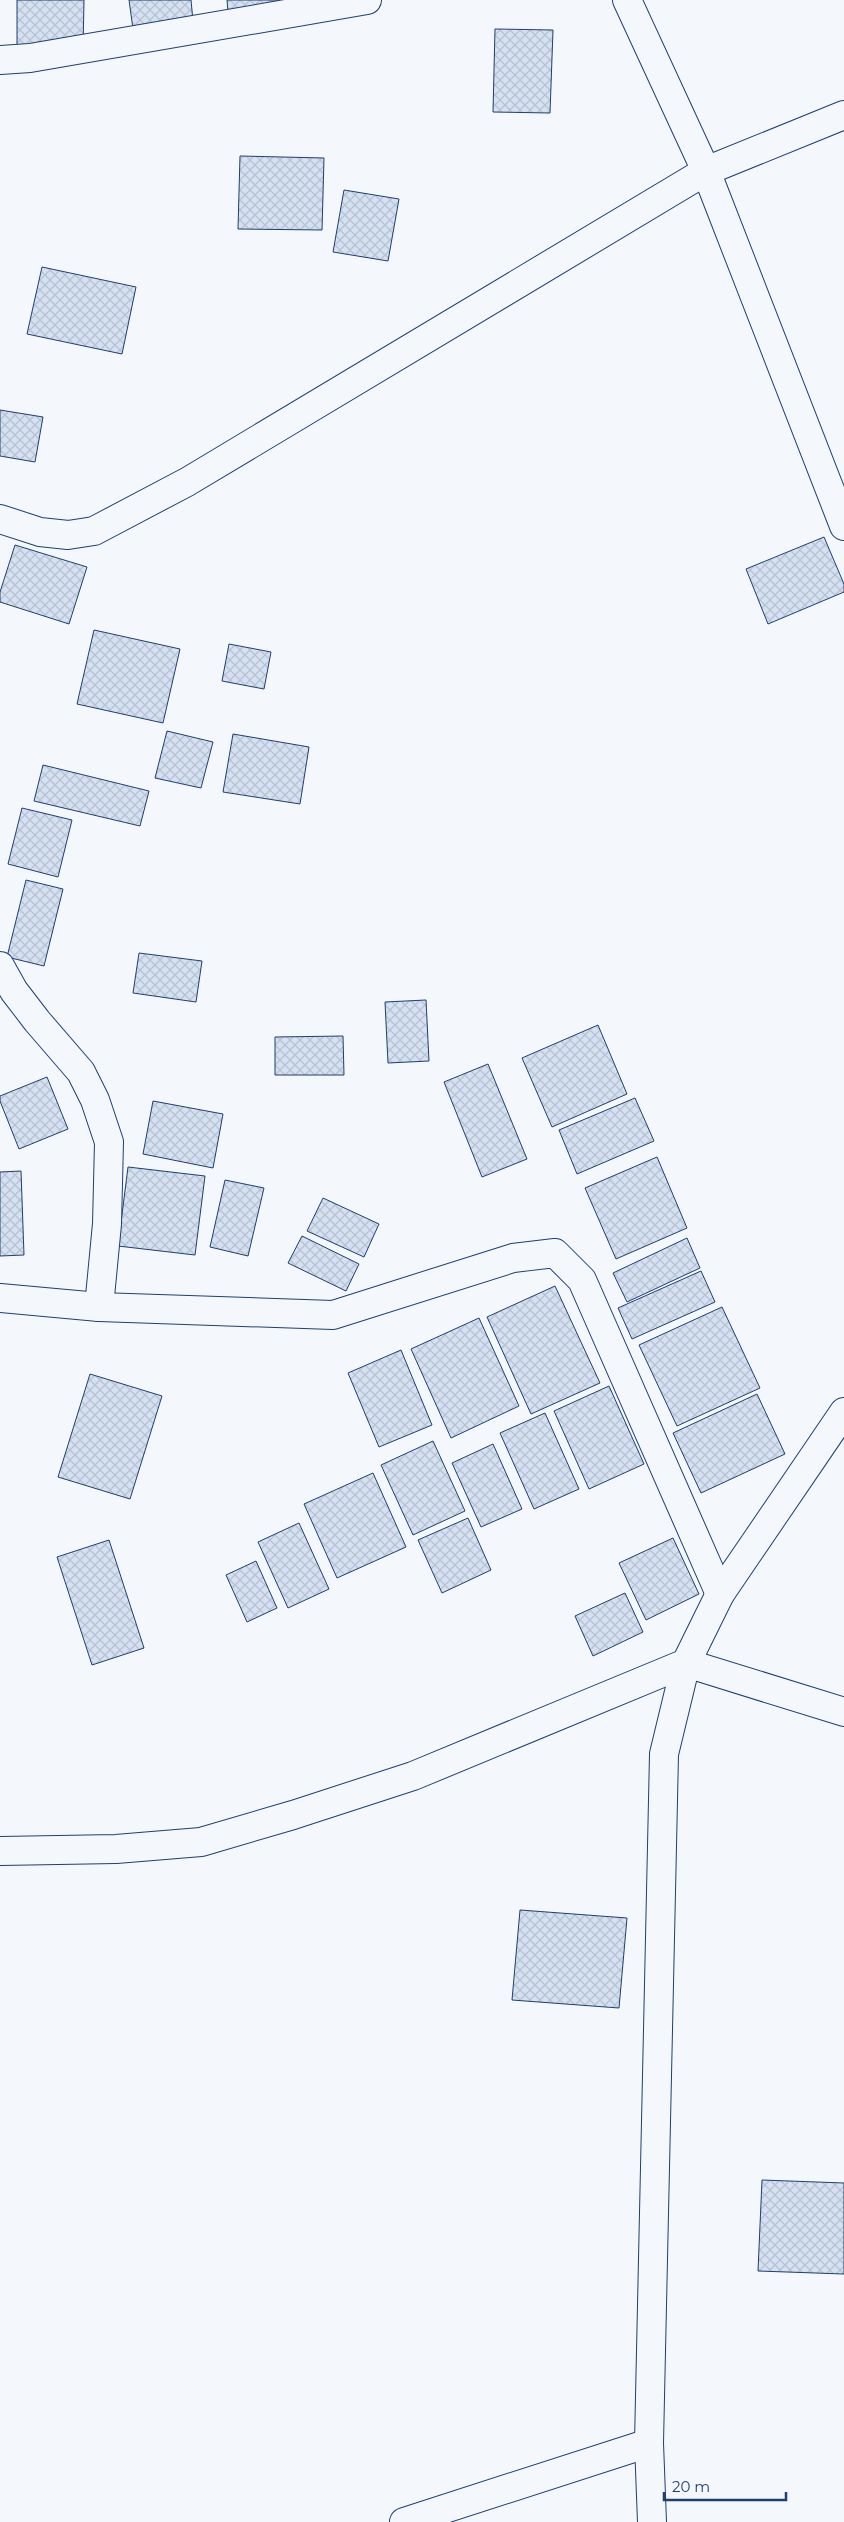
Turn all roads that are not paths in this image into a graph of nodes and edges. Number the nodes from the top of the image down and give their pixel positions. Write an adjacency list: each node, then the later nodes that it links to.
1 (367, 0): 3 (street)
2 (627, 0): 5 (street)
3 (0, 60)
4 (844, 115): 5 (street)
5 (706, 171): 6 (street); 7 (street)
6 (0, 519)
7 (844, 526)
8 (0, 966): 10 (street)
9 (0, 1298): 10 (street)
10 (99, 1307): 12 (street)
11 (844, 1412): 12 (street)
12 (720, 1594): 13 (street)
13 (686, 1663): 14 (street); 15 (street); 16 (street)
14 (844, 1712)
15 (0, 1851)
16 (649, 2443): 17 (street); 18 (street)
17 (404, 2522)
18 (652, 2522)

